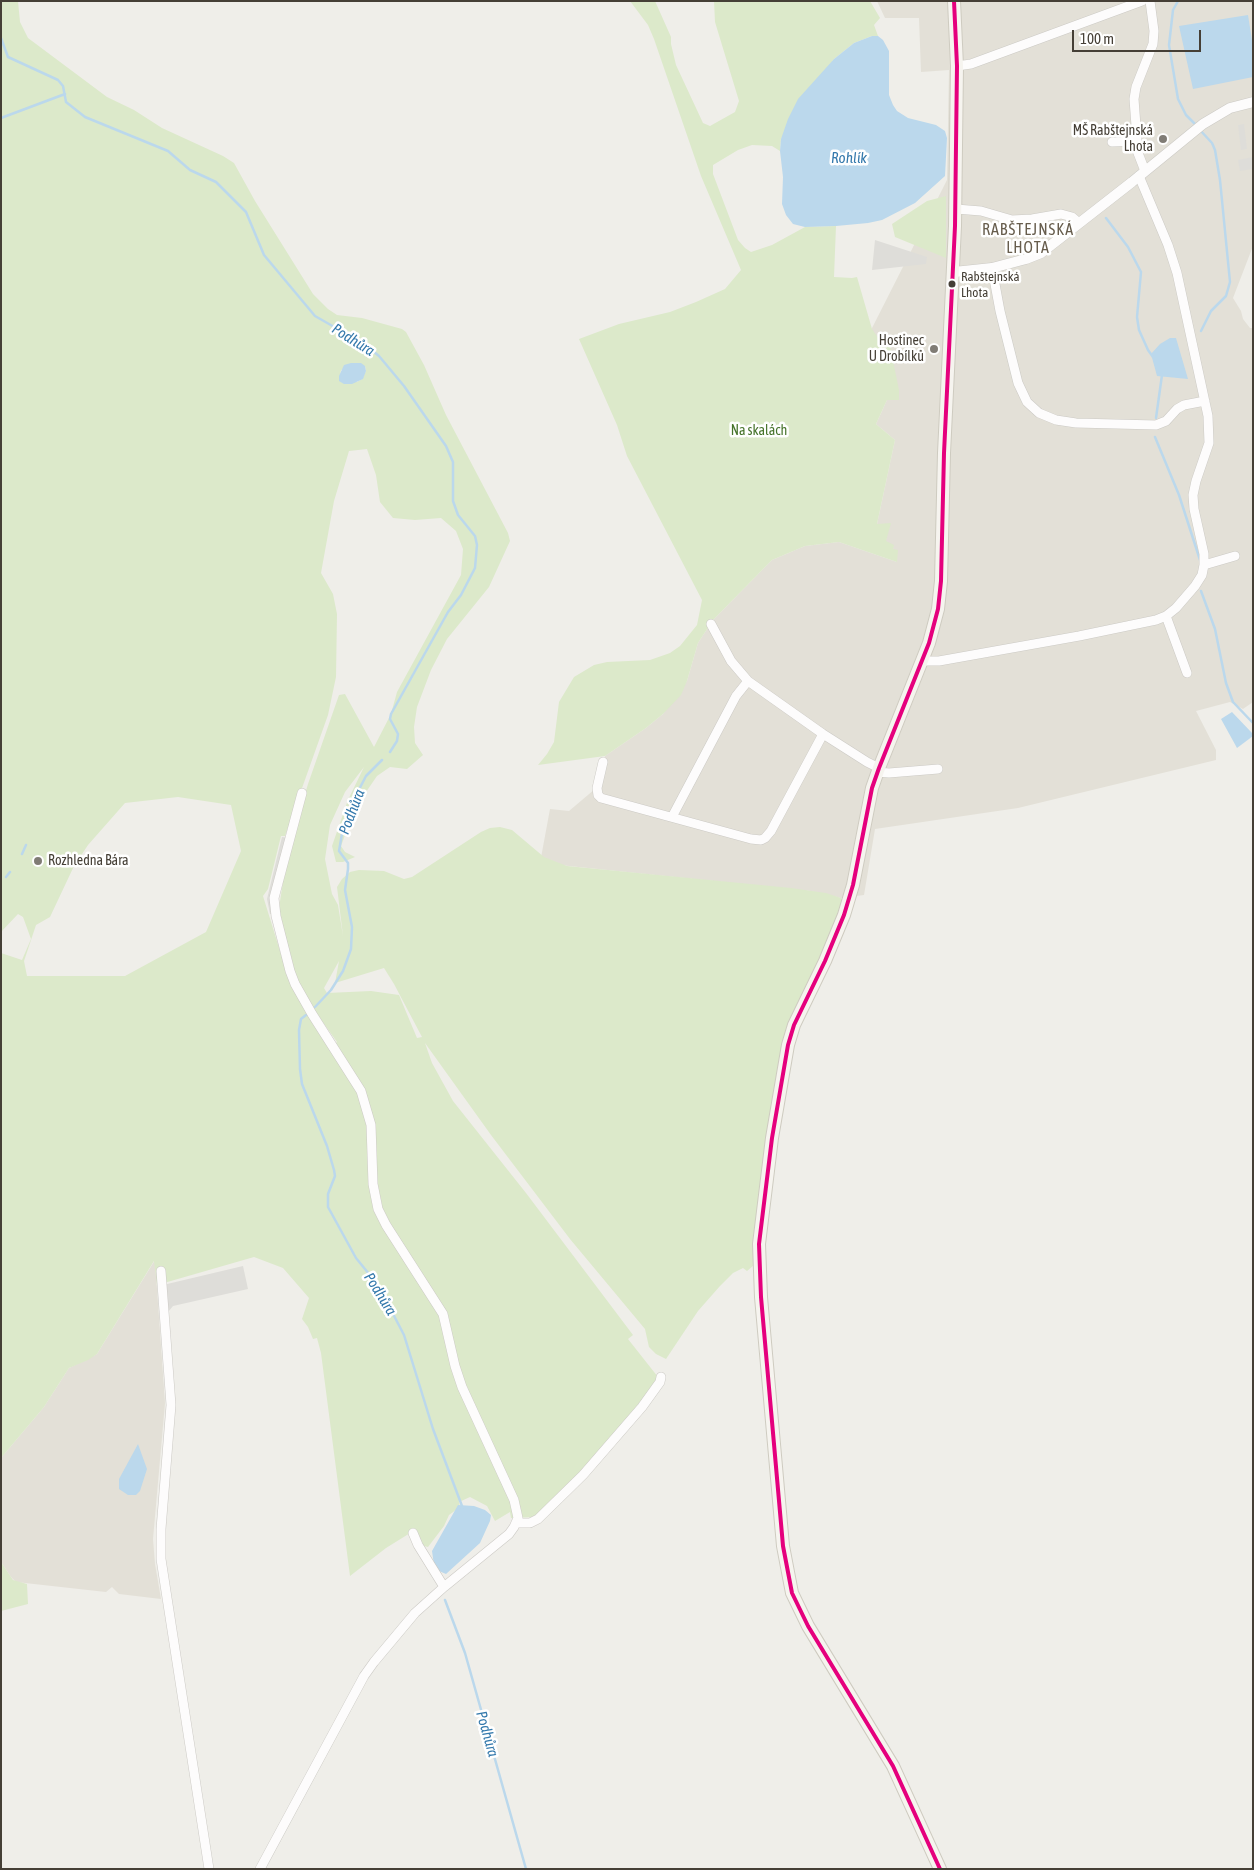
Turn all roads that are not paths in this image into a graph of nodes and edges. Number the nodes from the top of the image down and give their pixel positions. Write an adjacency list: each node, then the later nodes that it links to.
1 (954, 1): 4 (main road)
2 (1142, 1): 4 (street)
3 (1150, 1): 6 (street)
4 (957, 66): 9 (main road)
5 (1253, 102): 8 (street)
6 (1137, 141): 7 (street); 8 (street)
7 (1112, 142)
8 (1142, 174): 10 (street); 13 (street)
9 (956, 209): 10 (street); 12 (main road)
10 (1079, 224): 11 (street)
11 (992, 268): 12 (street); 13 (street)
12 (954, 272): 18 (main road)
13 (1205, 402): 15 (street)
14 (1235, 556): 15 (street)
15 (1204, 565): 16 (street)
16 (1166, 616): 18 (street); 19 (street)
17 (711, 624): 20 (street)
18 (922, 661): 24 (main road)
19 (1187, 673)
20 (748, 680): 21 (street); 26 (street)
21 (823, 734): 24 (street); 26 (street)
22 (603, 762): 26 (street)
23 (938, 769): 24 (street)
24 (878, 770): 34 (main road)
25 (302, 794): 29 (street)
26 (672, 817)
27 (161, 1271): 32 (street)
28 (661, 1377): 29 (street)
29 (516, 1523): 31 (street)
30 (413, 1533): 31 (street)
31 (444, 1587): 33 (street)
32 (209, 1869)
33 (260, 1869)
34 (940, 1869)

